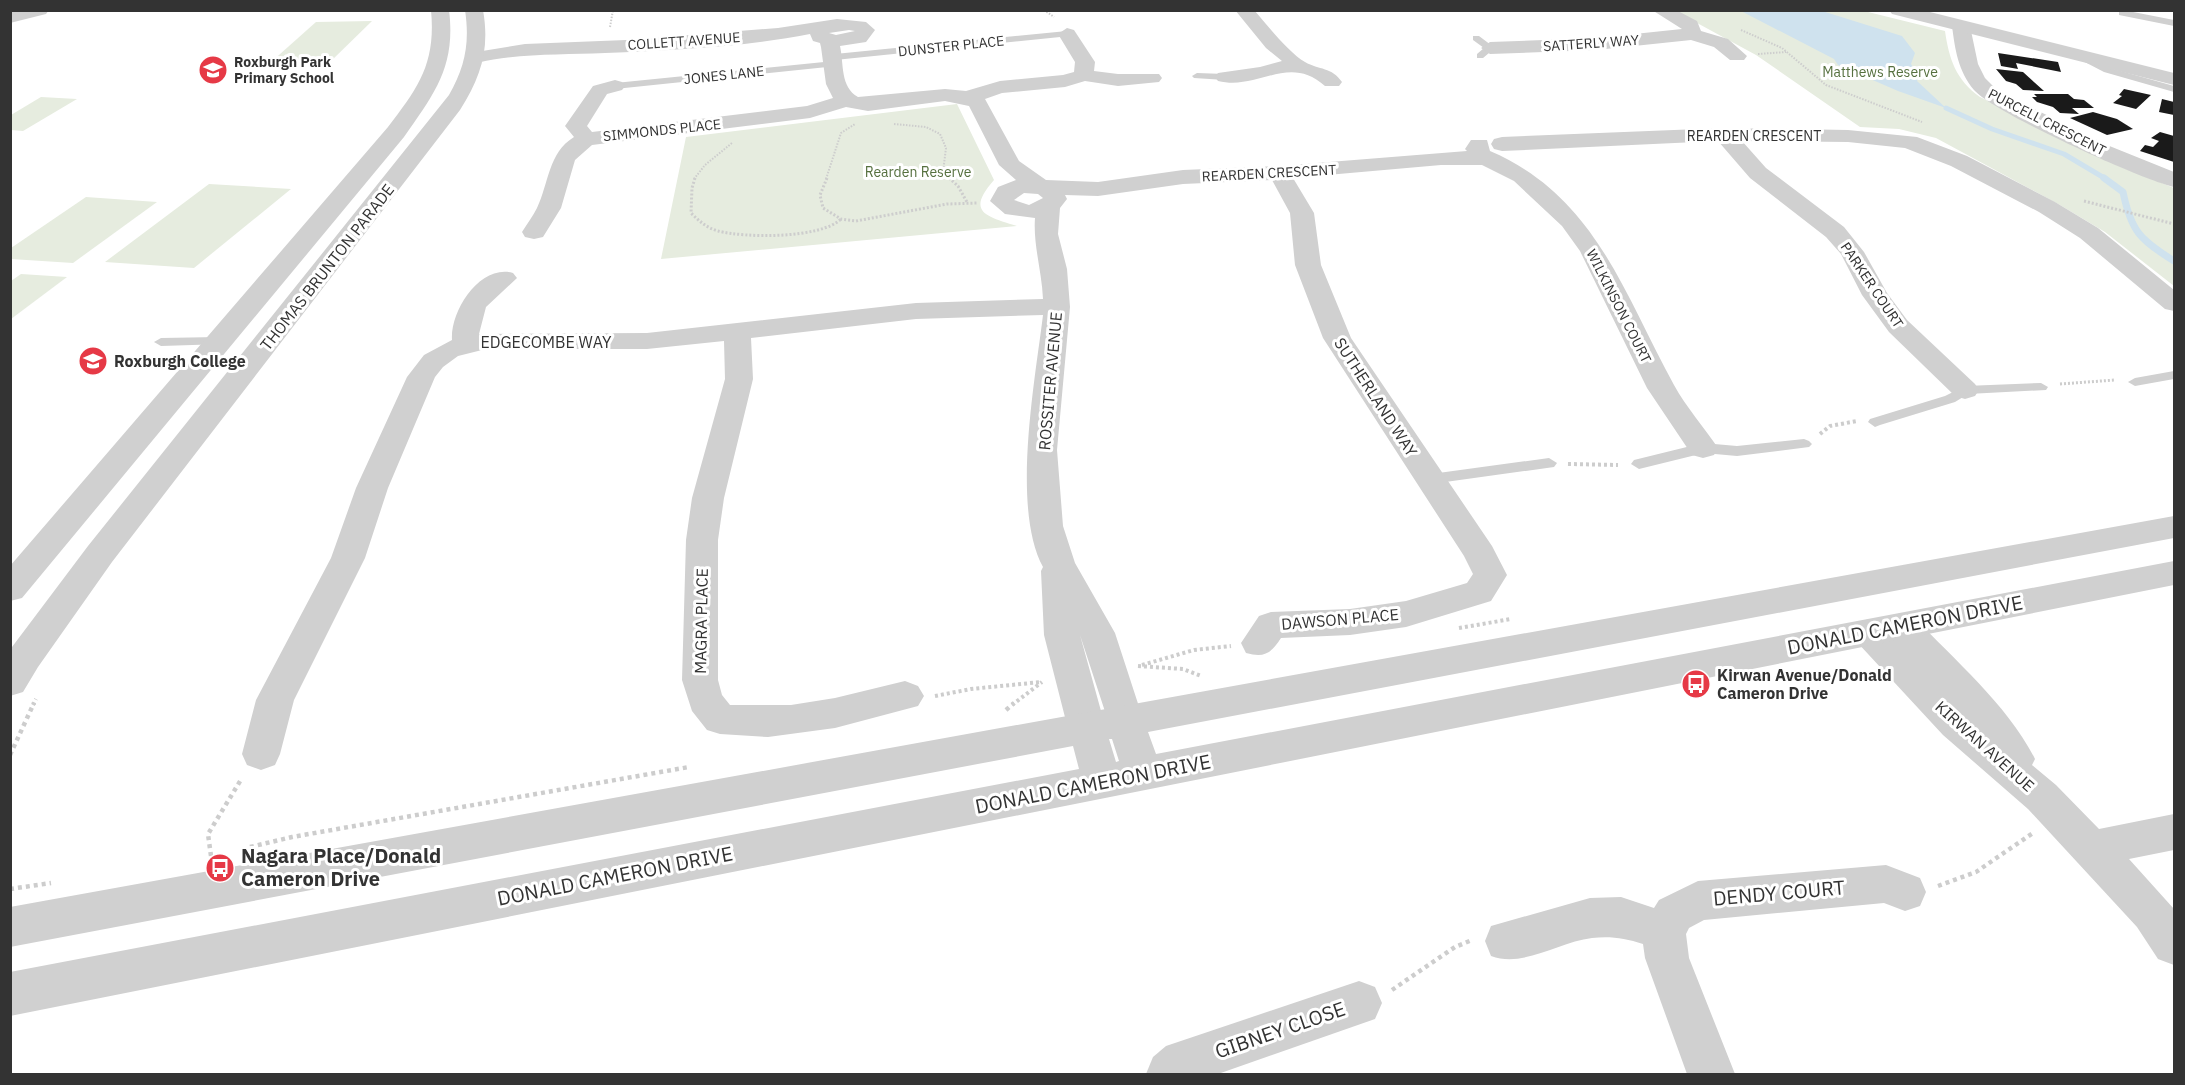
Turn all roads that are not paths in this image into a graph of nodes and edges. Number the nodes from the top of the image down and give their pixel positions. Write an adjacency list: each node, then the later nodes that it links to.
1 (40, 10): 10 (street)
2 (440, 10): 21 (street, THOMAS BRUNTON PARADE)
3 (474, 10): 18 (street)
4 (844, 10): 13 (street); 16 (street)
5 (1244, 10): 22 (street)
6 (1661, 10): 14 (street, SATTERLY WAY)
7 (1898, 10): 12 (street)
8 (1942, 10): 23 (street)
9 (2122, 13): 11 (lane)
10 (10, 18)
11 (2175, 23)
12 (1961, 26): 20 (street); 39 (street, PURCELL CRESCENT)
13 (859, 31): 16 (street); 16 (street, COLLETT AVENUE)
14 (1692, 33): 17 (street, SATTERLY WAY); 19 (street, SATTERLY WAY)
15 (1066, 34): 16 (lane, DUNSTER PLACE); 24 (street)
16 (829, 42): 18 (street, COLLETT AVENUE); 30 (lane, JONES LANE); 33 (street)
17 (1482, 47)
18 (485, 56): 21 (street, COLLETT AVENUE); 68 (street, THOMAS BRUNTON PARADE)
19 (1737, 56)
20 (2080, 56): 28 (street); 31 (lane)
21 (441, 60): 47 (street, THOMAS BRUNTON PARADE)
22 (1292, 64): 26 (street); 29 (street)
23 (2175, 67)
24 (1084, 75): 27 (street); 32 (street)
25 (1197, 75): 26 (lane)
26 (1225, 77)
27 (1152, 78)
28 (2175, 79)
29 (1332, 82)
30 (615, 86): 35 (street)
31 (2175, 89)
32 (969, 97): 33 (street); 37 (street)
33 (853, 111): 35 (street, SIMMONDS PLACE)
34 (1724, 134): 36 (street, REARDEN CRESCENT); 44 (street, REARDEN CRESCENT); 53 (street, PARKER COURT)
35 (586, 139): 42 (street, SIMMONDS PLACE)
36 (1501, 156): 38 (street, REARDEN CRESCENT); 56 (street, WILKINSON COURT)
37 (1011, 165): 40 (street); 41 (street)
38 (1279, 173): 41 (street, REARDEN CRESCENT); 59 (street, SUTHERLAND WAY)
39 (2175, 180)
40 (1010, 201): 41 (street, REARDEN CRESCENT); 41 (street)
41 (1046, 204): 45 (street, ROSSITER AVENUE)
42 (534, 232)
43 (504, 278): 49 (street)
44 (2175, 303)
45 (1057, 307): 46 (street, EDGECOMBE WAY); 61 (street, ROSSITER AVENUE)
46 (737, 333): 49 (street, EDGECOMBE WAY); 69 (street, MAGRA PLACE)
47 (219, 341): 48 (lane); 65 (street, THOMAS BRUNTON PARADE)
48 (160, 342)
49 (466, 343): 72 (street, EDGECOMBE WAY)
50 (2175, 375): 51 (lane)
51 (2135, 382)
52 (2041, 387): 53 (lane)
53 (1965, 390): 54 (lane)
54 (1875, 422)
55 (1804, 444): 56 (lane)
56 (1703, 448): 58 (lane)
57 (1549, 463): 59 (lane)
58 (1639, 464)
59 (1431, 479): 63 (street, SUTHERLAND WAY)
60 (2175, 527): 64 (street)
61 (1058, 563): 70 (street, ROSSITER AVENUE); 71 (street, ROSSITER AVENUE)
62 (2175, 573): 66 (street, DONALD CAMERON DRIVE)
63 (1490, 575): 67 (street, DAWSON PLACE)
64 (1845, 587): 66 (street, KIRWAN AVENUE); 70 (street)
65 (10, 589)
66 (1885, 629): 73 (street, DONALD CAMERON DRIVE); 75 (street, KIRWAN AVENUE)
67 (1259, 643)
68 (10, 682)
69 (905, 696)
70 (1125, 722): 71 (street); 73 (street, ROSSITER AVENUE)
71 (1088, 729): 74 (street, ROSSITER AVENUE); 78 (street)
72 (261, 754)
73 (1143, 774): 74 (street, DONALD CAMERON DRIVE)
74 (1102, 782): 82 (street, DONALD CAMERON DRIVE)
75 (2068, 824): 76 (street); 81 (street, KIRWAN AVENUE)
76 (2175, 832)
77 (1905, 892): 79 (street, DENDY COURT)
78 (10, 927)
79 (1663, 931): 80 (street); 85 (street)
80 (1507, 941)
81 (2175, 944)
82 (10, 994)
83 (1359, 1003): 84 (street, GIBNEY CLOSE)
84 (1170, 1074)
85 (1710, 1074)

